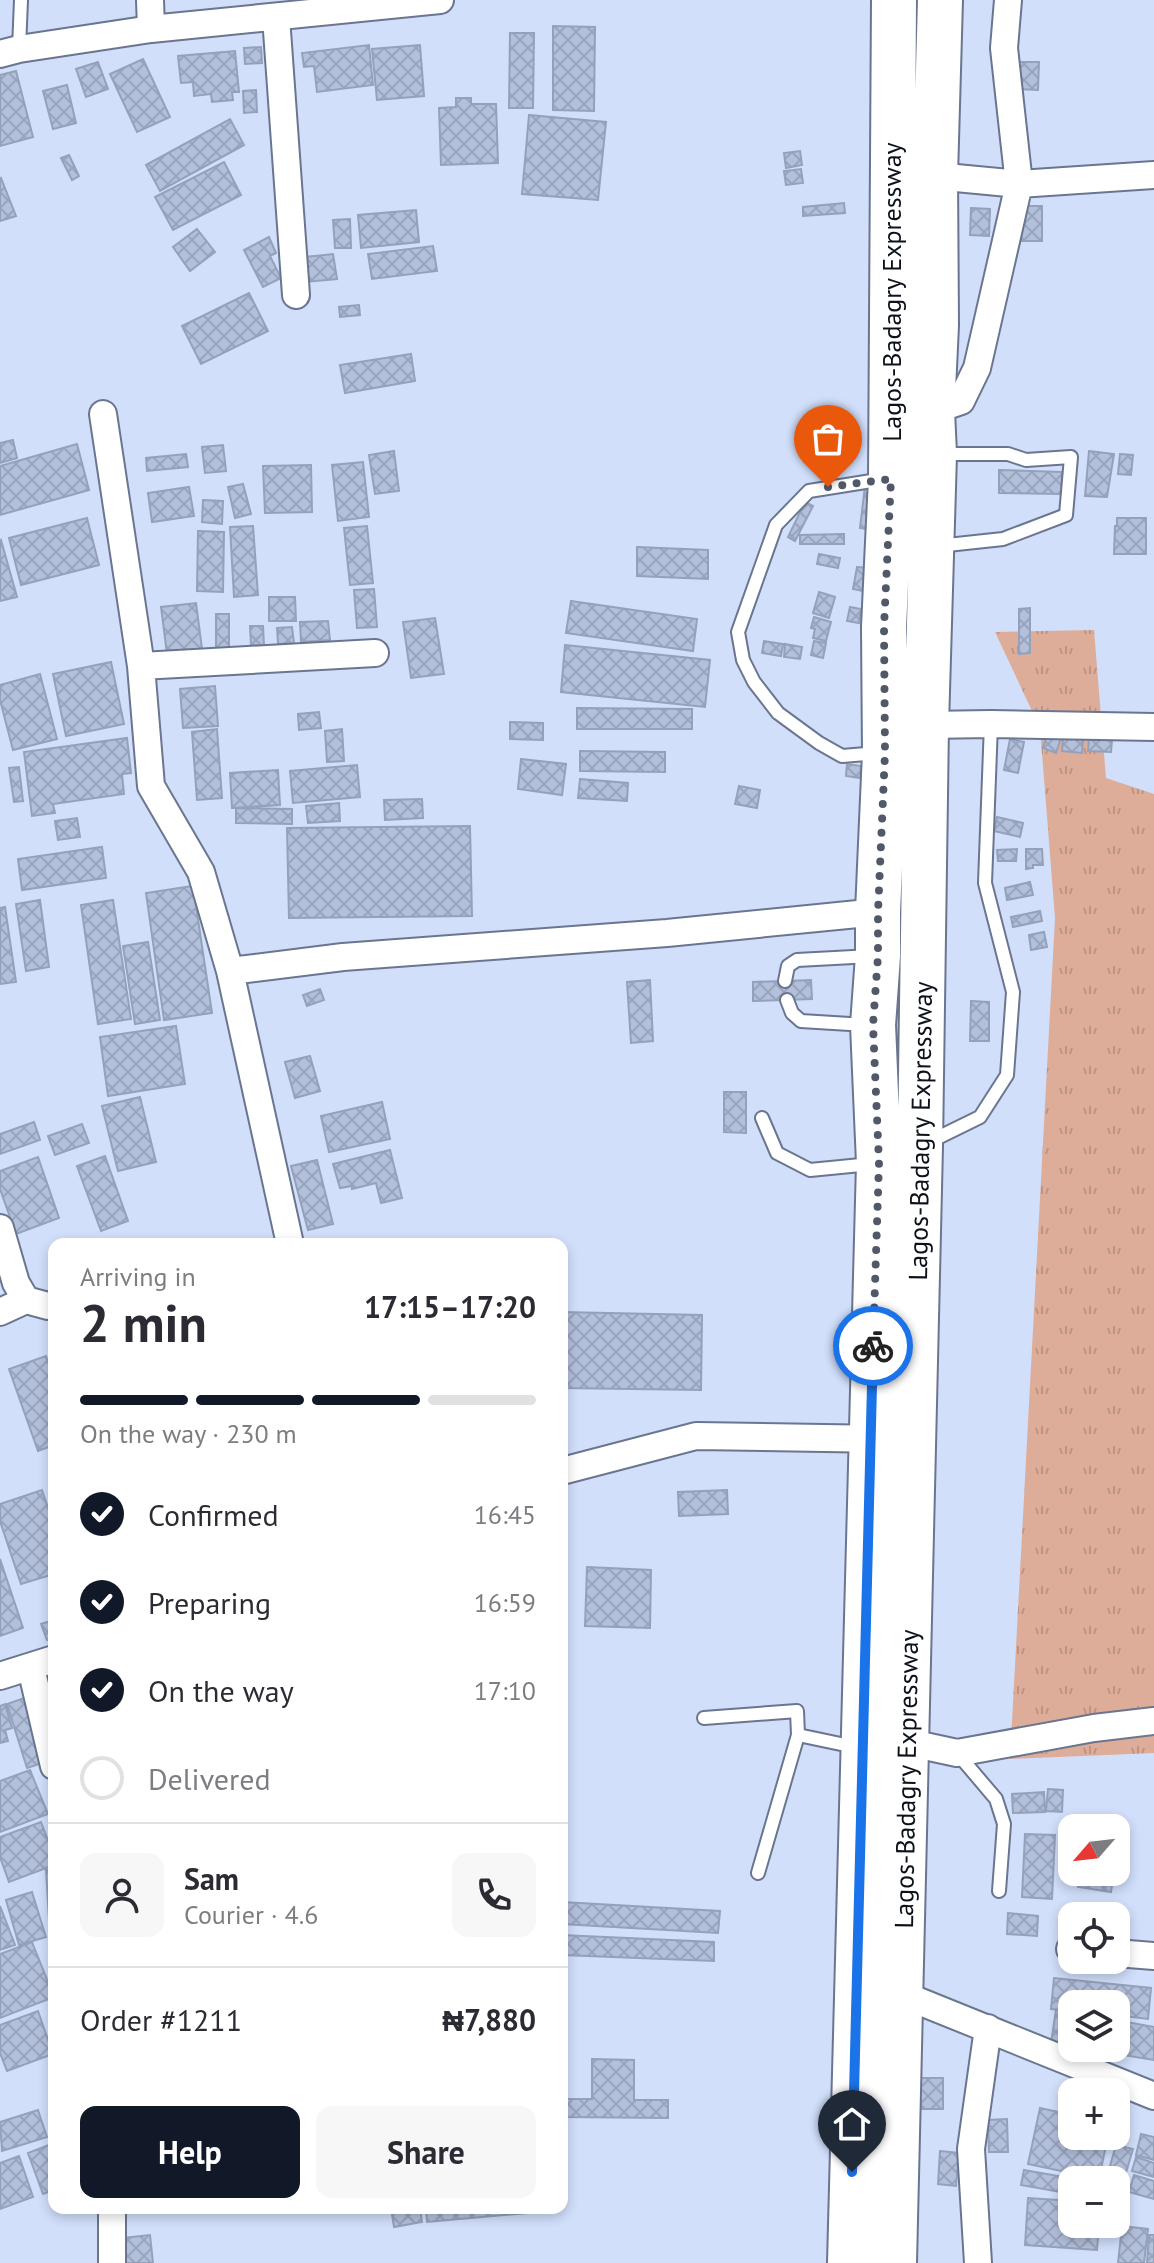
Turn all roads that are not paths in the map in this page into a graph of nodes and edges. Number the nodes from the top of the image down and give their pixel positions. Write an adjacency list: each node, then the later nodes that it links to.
1 (21, 0): 10 (lane)
2 (150, 0): 9 (street)
3 (440, 0): 7 (street)
4 (894, 0): 17 (highway, Lagos-Badagry Expressway)
5 (940, 0): 12 (highway, Lagos-Badagry Expressway)
6 (1008, 0): 13 (street)
7 (359, 4): 8 (street)
8 (276, 17): 9 (street); 14 (street)
9 (151, 29): 10 (street)
10 (10, 52)
11 (1154, 175): 13 (street)
12 (935, 176): 13 (street); 16 (highway, Lagos-Badagry Expressway)
13 (1019, 184): 16 (street)
14 (296, 295)
15 (103, 414): 20 (street)
16 (933, 432): 18 (highway, Lagos-Badagry Expressway); 18 (lane)
17 (891, 479): 24 (highway, Lagos-Badagry Expressway); 24 (lane)
18 (931, 547): 22 (highway, Lagos-Badagry Expressway)
19 (375, 653): 20 (street)
20 (141, 666): 27 (street)
21 (991, 724): 22 (street); 23 (street); 32 (lane)
22 (926, 725): 32 (highway, Lagos-Badagry Expressway)
23 (1154, 727)
24 (885, 753): 25 (highway, Lagos-Badagry Expressway)
25 (878, 912): 26 (highway, Lagos-Badagry Expressway); 27 (street)
26 (878, 956): 28 (lane); 30 (highway, Lagos-Badagry Expressway)
27 (230, 971): 35 (street)
28 (785, 981)
29 (787, 1000): 30 (lane)
30 (873, 1025): 33 (highway, Lagos-Badagry Expressway)
31 (762, 1118): 33 (lane)
32 (920, 1146): 40 (highway, Lagos-Badagry Expressway)
33 (879, 1163): 39 (highway, Lagos-Badagry Expressway)
34 (0, 1228): 36 (street)
35 (285, 1238)
36 (26, 1300): 37 (street); 38 (street)
37 (48, 1306)
38 (0, 1312)
39 (871, 1439): 40 (street); 41 (street); 49 (highway, Lagos-Badagry Expressway)
40 (914, 1440): 48 (highway, Lagos-Badagry Expressway)
41 (568, 1469)
42 (43, 1664): 43 (street); 44 (street)
43 (0, 1676)
44 (48, 1710)
45 (704, 1718): 47 (lane)
46 (1154, 1721): 50 (street)
47 (798, 1735): 49 (lane); 51 (lane)
48 (906, 1742): 50 (street); 55 (highway, Lagos-Badagry Expressway)
49 (862, 1748): 60 (highway, Lagos-Badagry Expressway)
50 (957, 1753): 52 (lane)
51 (758, 1873)
52 (999, 1891)
53 (1130, 1954): 54 (street)
54 (1154, 1956)
55 (901, 1994): 56 (street); 61 (highway, Lagos-Badagry Expressway)
56 (988, 2028): 57 (street); 62 (street)
57 (1154, 2096)
58 (112, 2214): 59 (street)
59 (112, 2263)
60 (850, 2263)
61 (894, 2263)
62 (978, 2263)

